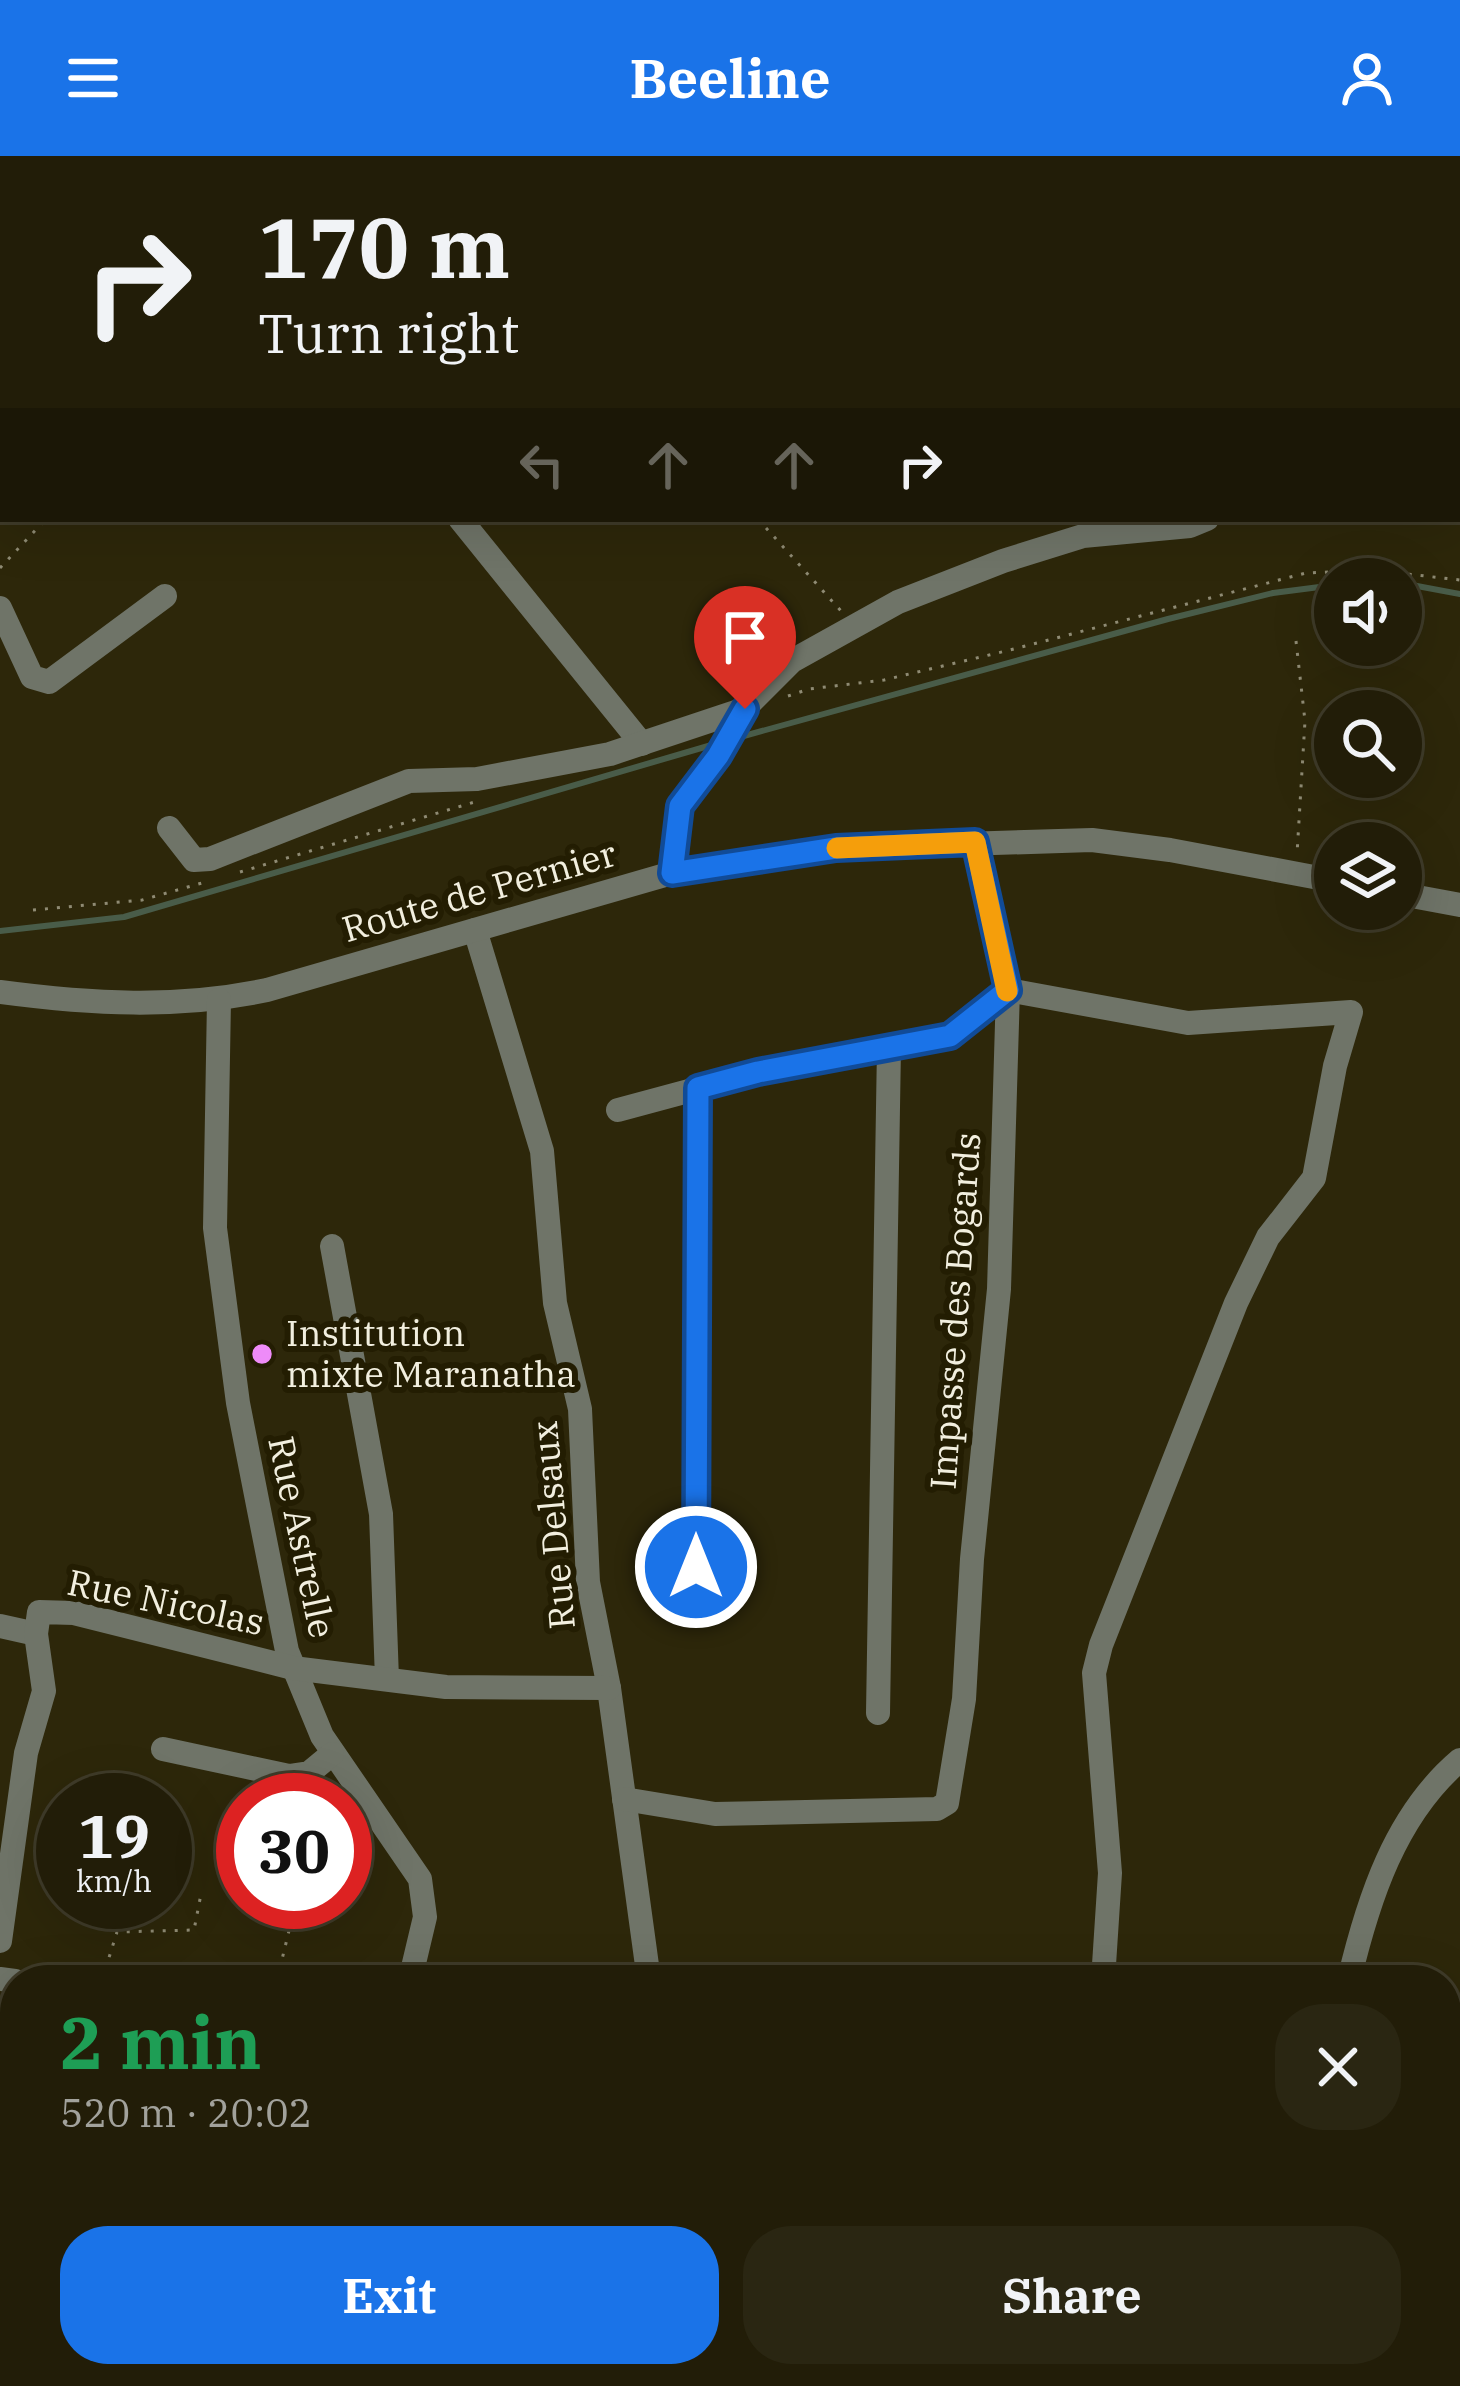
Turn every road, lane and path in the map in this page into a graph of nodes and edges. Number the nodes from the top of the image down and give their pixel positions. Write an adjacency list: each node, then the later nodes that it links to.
1 (43, 522): 5 (path)
2 (462, 522): 13 (street)
3 (761, 522): 9 (path)
4 (1200, 522): 9 (street)
5 (0, 568)
6 (1460, 580): 11 (path)
7 (165, 596): 8 (street)
8 (0, 608)
9 (855, 626): 12 (street)
10 (1296, 640): 18 (path)
11 (773, 702)
12 (741, 712): 13 (street); 17 (street)
13 (642, 744): 15 (street)
14 (480, 801): 19 (path)
15 (169, 828)
16 (975, 842): 17 (street, Route de Pernier); 18 (street, Route de Pernier); 26 (street, Impasse des Bogards)
17 (672, 873): 25 (street, Route de Pernier)
18 (1296, 874): 20 (street, Route de Pernier)
19 (225, 876)
20 (1314, 877)
21 (204, 882): 24 (path)
22 (1422, 898): 23 (street)
23 (1460, 905)
24 (33, 910)
25 (475, 930): 28 (street, Route de Pernier); 38 (street, Rue Delsaux)
26 (1008, 990): 29 (street); 43 (street, Impasse des Bogards); 51 (street)
27 (0, 992): 28 (street, Route de Pernier)
28 (219, 1000): 36 (street, Rue Astrelle)
29 (889, 1047): 30 (street); 39 (street)
30 (698, 1088): 31 (street); 33 (street)
31 (618, 1110)
32 (332, 1246): 37 (street)
33 (696, 1567)
34 (0, 1625): 35 (street)
35 (36, 1634): 36 (street, Rue Nicolas); 46 (street, Rue Nicolas)
36 (293, 1668): 37 (street, Rue Nicolas); 41 (street, Rue Astrelle)
37 (387, 1679): 38 (street, Rue Nicolas)
38 (609, 1688): 43 (street, Rue Delsaux)
39 (878, 1713)
40 (163, 1749): 41 (street)
41 (332, 1754): 49 (street, Rue Astrelle)
42 (1460, 1760): 52 (street)
43 (624, 1798): 50 (street, Rue Delsaux)
44 (201, 1894): 47 (path)
45 (289, 1929): 48 (path)
46 (0, 1941)
47 (107, 1965)
48 (281, 1965)
49 (414, 1965)
50 (647, 1965)
51 (1104, 1965)
52 (1353, 1965)

